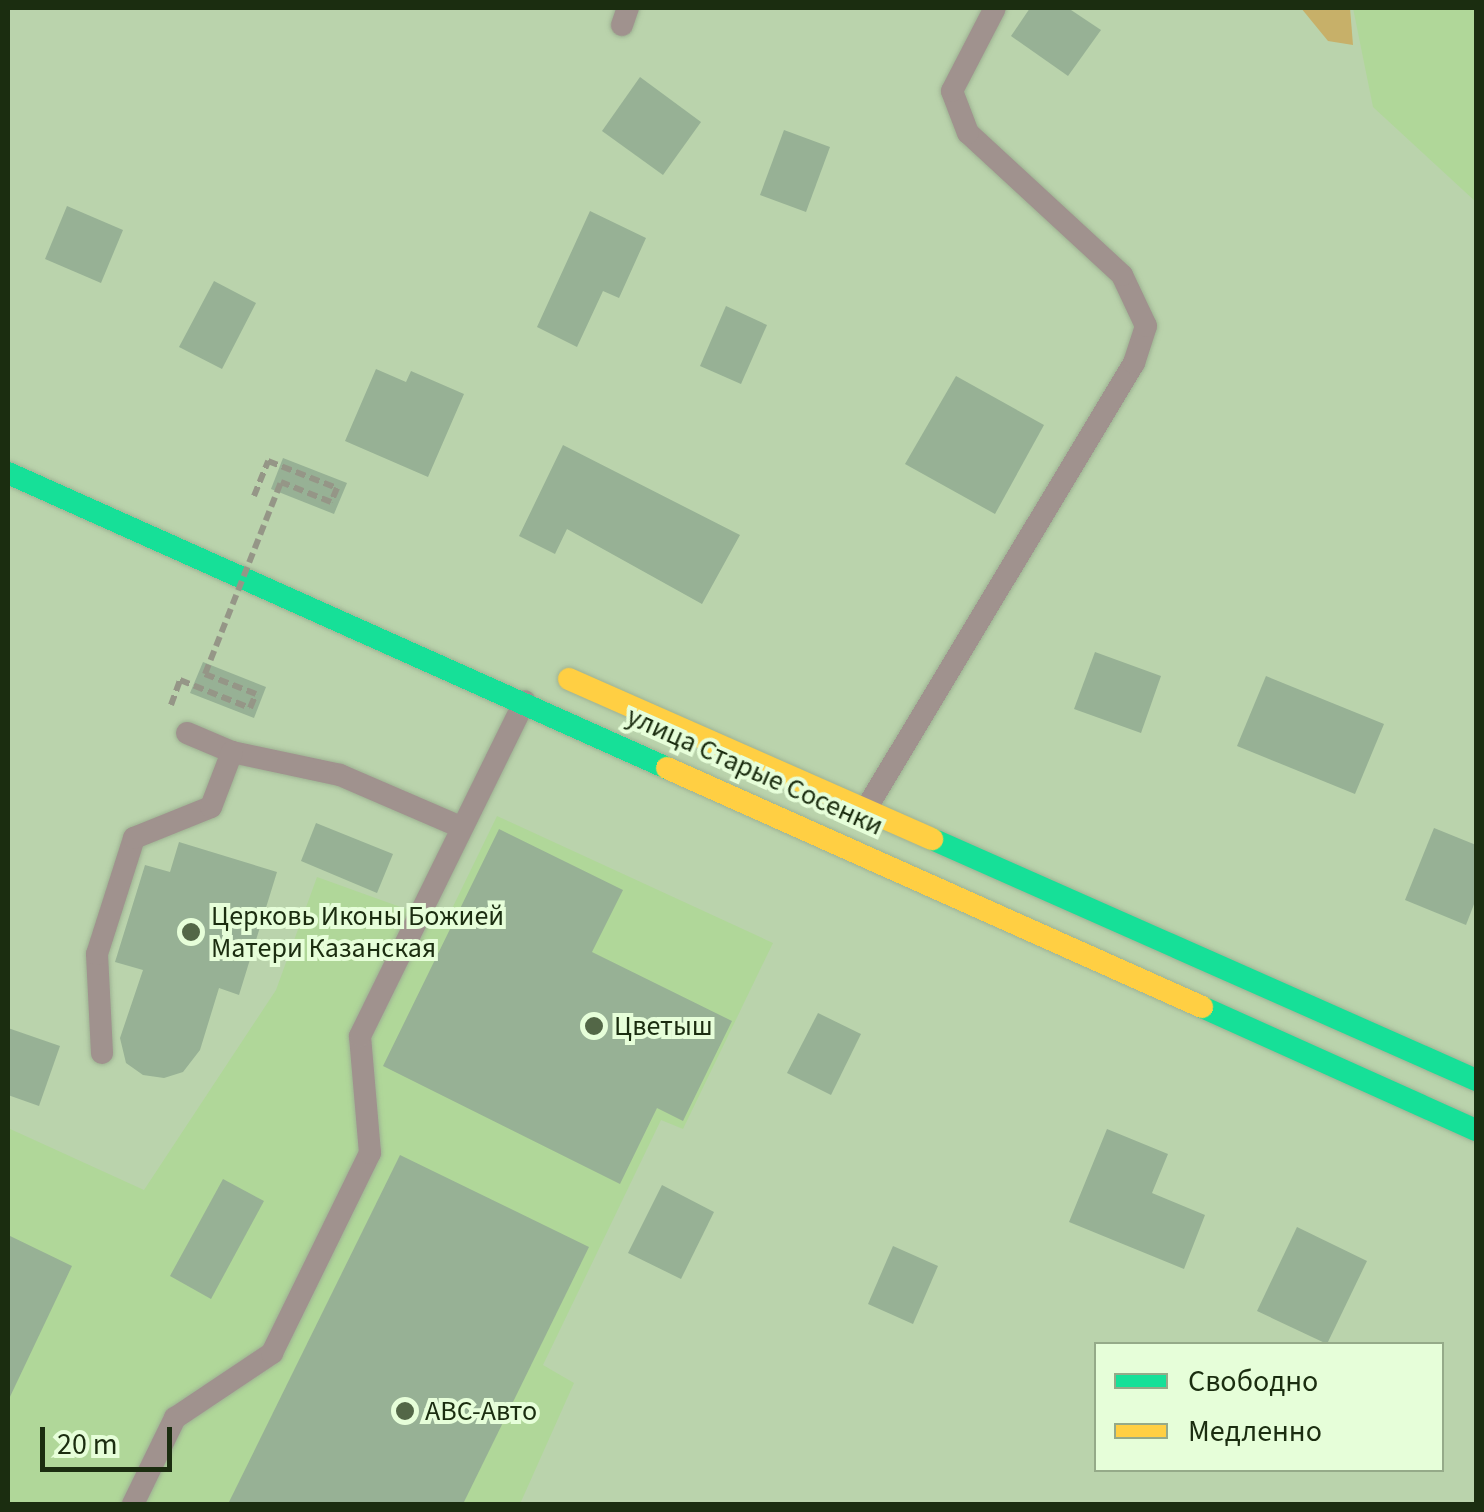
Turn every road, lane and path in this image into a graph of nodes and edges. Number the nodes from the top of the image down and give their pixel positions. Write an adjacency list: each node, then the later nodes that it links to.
1 (995, 8): 9 (lane)
2 (8, 473): 6 (main road, улица Старые Сосенки)
3 (254, 496): 5 (path, bridge)
4 (537, 665): 9 (main road, улица Старые Сосенки)
5 (194, 686)
6 (525, 701): 10 (lane); 13 (main road, улица Старые Сосенки)
7 (187, 733): 8 (lane)
8 (232, 752): 10 (lane); 11 (lane)
9 (866, 809): 12 (main road, улица Старые Сосенки)
10 (461, 827): 14 (lane)
11 (102, 1053)
12 (1476, 1080)
13 (1476, 1130)
14 (133, 1504)

